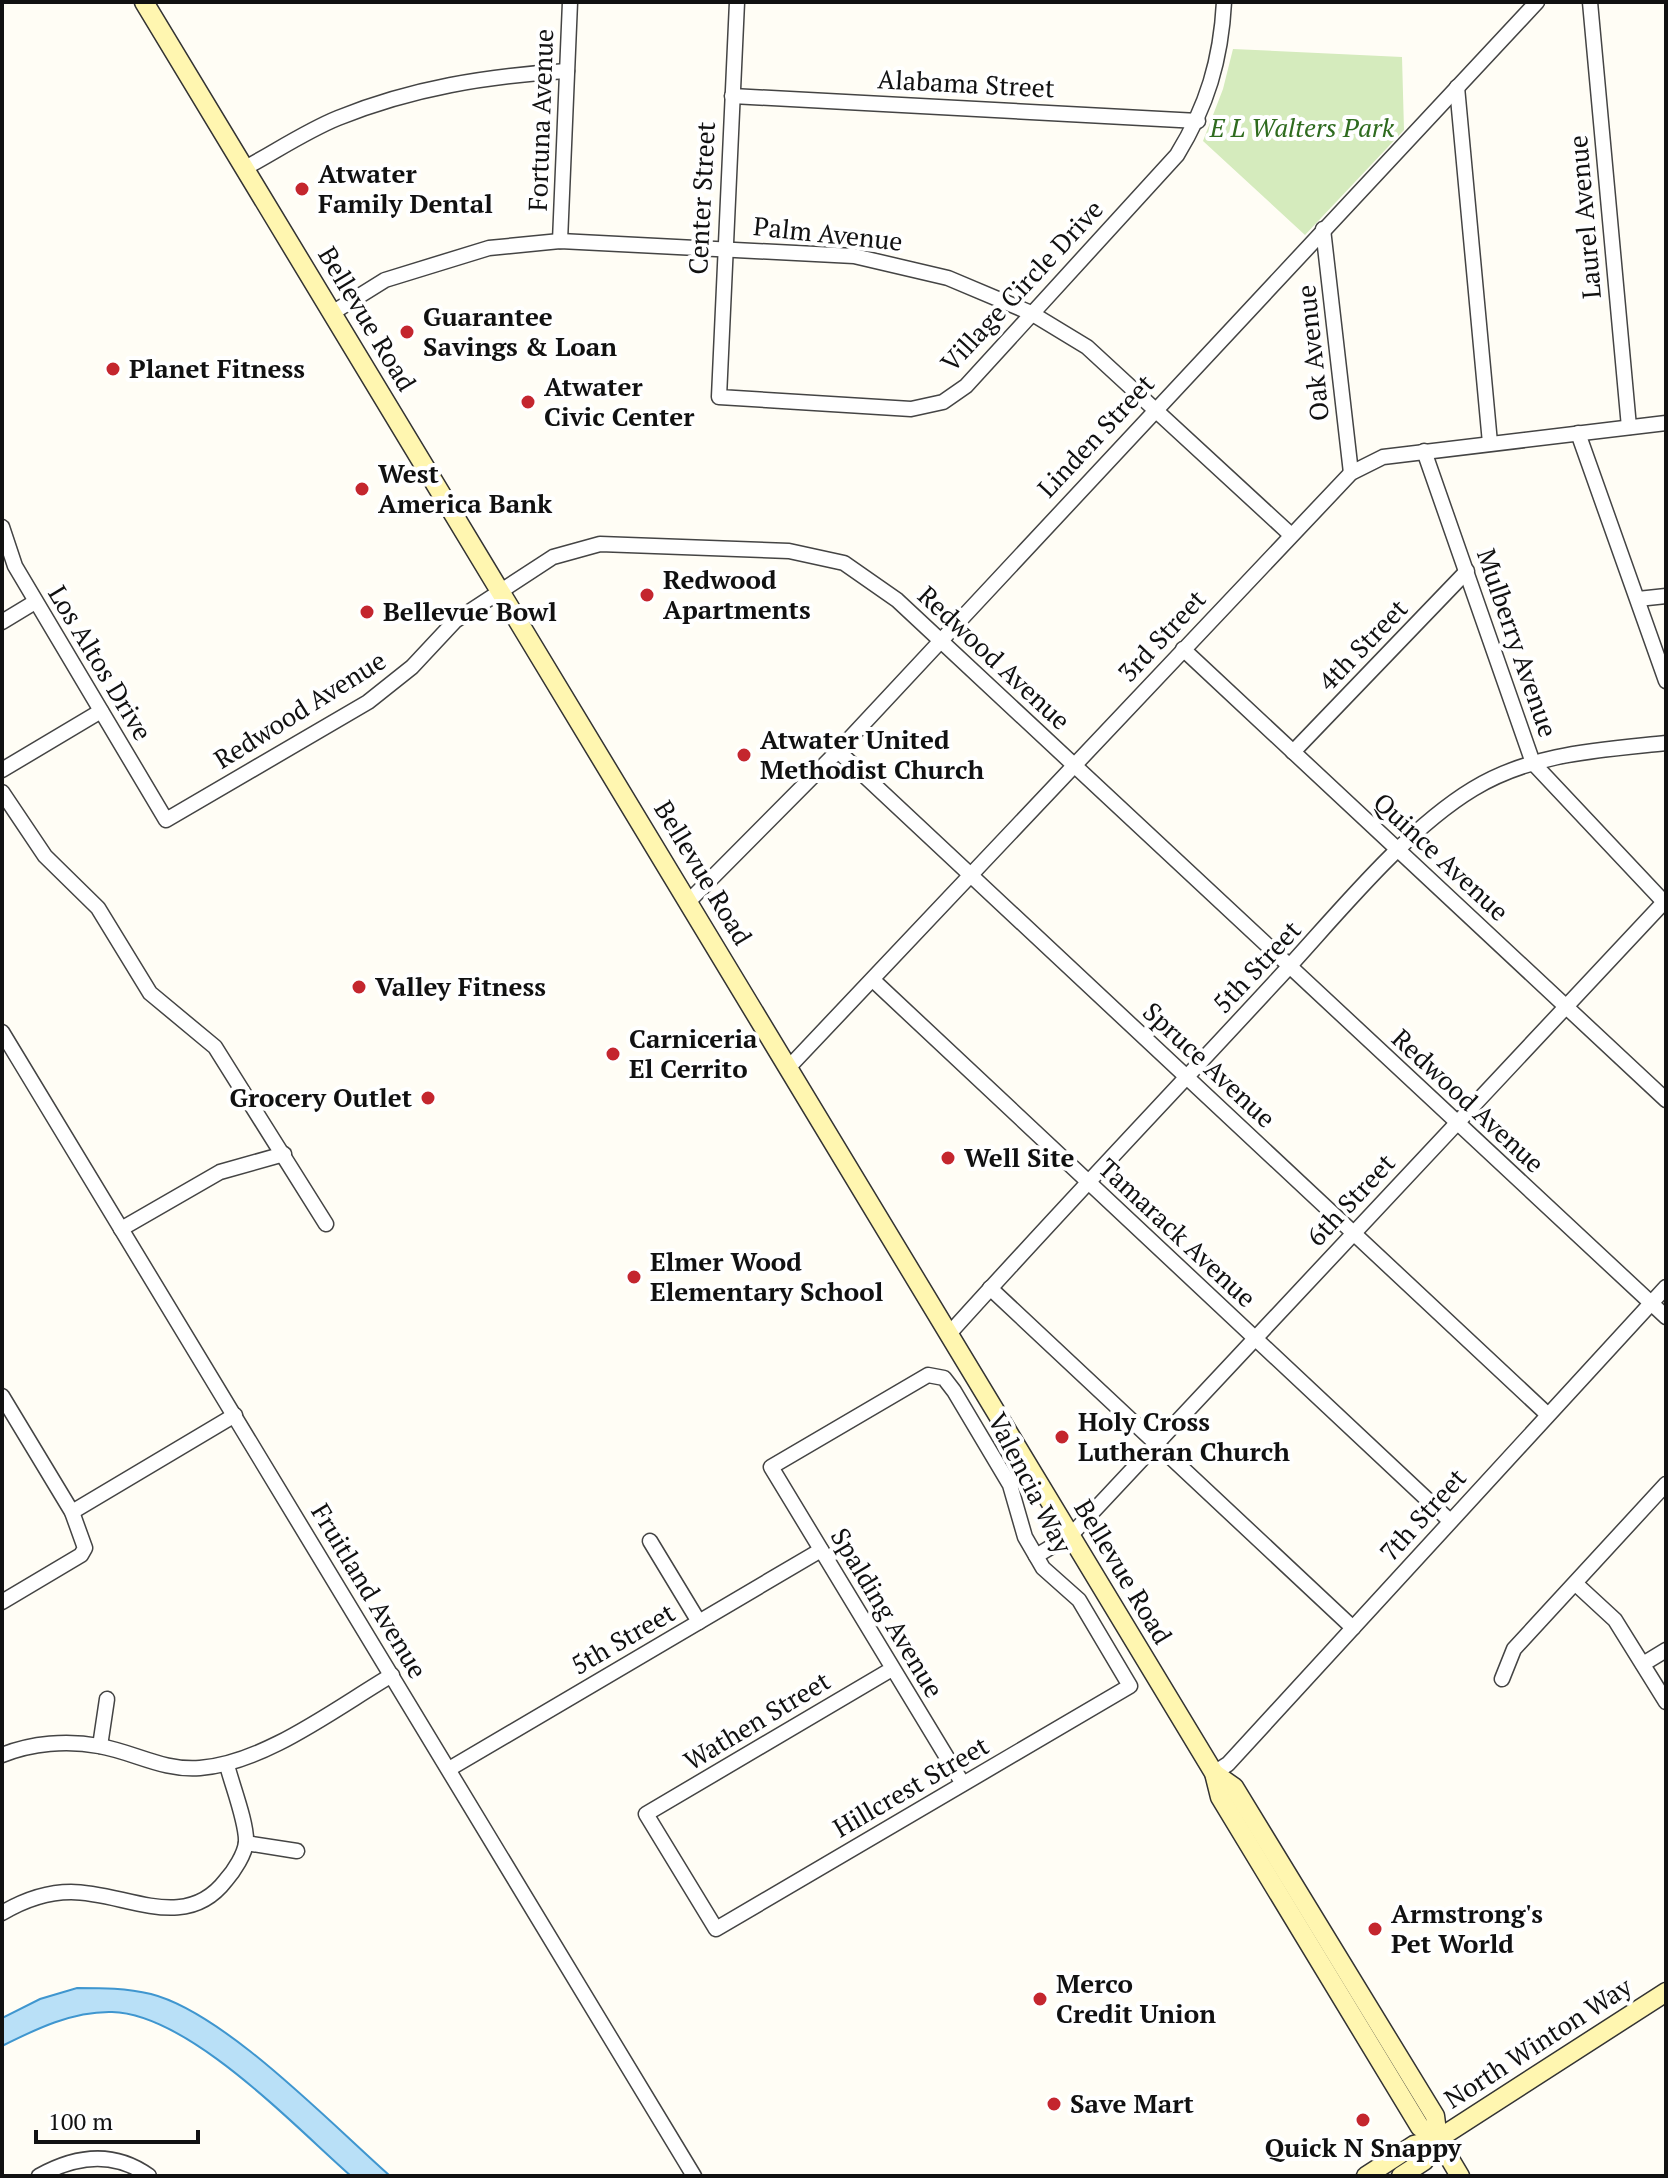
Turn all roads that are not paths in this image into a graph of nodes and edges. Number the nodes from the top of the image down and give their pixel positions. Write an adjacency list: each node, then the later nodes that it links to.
1 (144, 2): 11 (main road, Bellevue Road)
2 (570, 2): 7 (street, Fortuna Avenue)
3 (737, 2): 9 (street, Center Street)
4 (1224, 2): 10 (street, Village Circle Drive)
5 (1537, 2): 8 (street, Linden Street)
6 (1590, 2): 20 (street, Laurel Avenue)
7 (567, 71): 11 (street); 13 (street, Fortuna Avenue)
8 (1457, 87): 12 (street, Linden Street); 22 (street)
9 (732, 96): 10 (street, Alabama Street); 14 (street, Center Street)
10 (1198, 121): 16 (street, Village Circle Drive)
11 (245, 168): 15 (main road, Bellevue Road)
12 (1323, 229): 18 (street, Linden Street); 24 (street, Oak Avenue)
13 (560, 241): 14 (street, Palm Avenue); 15 (street, Palm Avenue)
14 (725, 248): 16 (street, Palm Avenue); 17 (street, Center Street)
15 (332, 313): 28 (main road, Bellevue Road)
16 (1031, 313): 17 (street, Village Circle Drive); 18 (street, Palm Avenue)
17 (719, 397)
18 (1155, 408): 26 (street, Palm Avenue); 33 (street, Linden Street)
19 (1666, 423): 20 (street, 3rd Street)
20 (1629, 427): 21 (street, 3rd Street)
21 (1578, 433): 22 (street, 3rd Street); 30 (street)
22 (1490, 443): 23 (street, 3rd Street)
23 (1424, 451): 24 (street, 3rd Street); 27 (street, Mulberry Avenue)
24 (1351, 473): 26 (street, 3rd Street)
25 (2, 527): 31 (street, Los Altos Drive)
26 (1290, 534): 34 (street, 3rd Street)
27 (1467, 571): 39 (street, 4th Street); 40 (street, Mulberry Avenue)
28 (501, 591): 33 (street, Redwood Avenue); 44 (street, Redwood Avenue); 48 (main road, Bellevue Road)
29 (1666, 596): 30 (street)
30 (1638, 599): 35 (street)
31 (35, 602): 32 (street); 36 (street, Los Altos Drive)
32 (2, 622)
33 (940, 641): 38 (street, Linden Street); 41 (street, Redwood Avenue)
34 (1183, 649): 39 (street, Quince Avenue); 41 (street, 3rd Street)
35 (1666, 681)
36 (101, 711): 42 (street); 44 (street, Los Altos Drive)
37 (1666, 743): 40 (street, 5th Street)
38 (838, 751): 46 (street, Spruce Avenue); 48 (street, Linden Street)
39 (1293, 752): 45 (street, Quince Avenue)
40 (1533, 763): 45 (street, 5th Street); 47 (street, Mulberry Avenue)
41 (1074, 765): 46 (street, 3rd Street); 49 (street, Redwood Avenue)
42 (2, 770)
43 (2, 792): 57 (street)
44 (166, 820)
45 (1399, 851): 49 (street, 5th Street); 51 (street, Quince Avenue)
46 (971, 875): 50 (street, 3rd Street); 54 (street, Spruce Avenue)
47 (1664, 900): 51 (street, 6th Street)
48 (689, 901): 53 (main road, Bellevue Road)
49 (1290, 966): 54 (street, 5th Street); 56 (street, Redwood Avenue)
50 (873, 980): 53 (street, 3rd Street); 58 (street, Tamarack Avenue)
51 (1566, 1007): 55 (street, Quince Avenue); 56 (street, 6th Street)
52 (2, 1032): 60 (street, Fruitland Avenue)
53 (790, 1066): 66 (main road, Bellevue Road)
54 (1187, 1077): 58 (street, 5th Street); 61 (street, Spruce Avenue)
55 (1666, 1100)
56 (1455, 1123): 61 (street, 6th Street); 64 (street, Redwood Avenue)
57 (284, 1154): 59 (street); 60 (street)
58 (1088, 1184): 63 (street, 5th Street); 67 (street, Tamarack Avenue)
59 (326, 1224)
60 (121, 1229): 70 (street, Fruitland Avenue)
61 (1352, 1234): 67 (street, 6th Street); 69 (street, Spruce Avenue)
62 (1666, 1287): 64 (street, 7th Street)
63 (990, 1288): 66 (street, 5th Street); 71 (street)
64 (1651, 1303): 65 (street, Redwood Avenue); 69 (street, 7th Street)
65 (1666, 1317)
66 (949, 1334): 76 (main road, Bellevue Road)
67 (1254, 1339): 71 (street, 6th Street); 75 (street, Tamarack Avenue)
68 (2, 1396): 74 (street)
69 (1547, 1414): 75 (street, 7th Street)
70 (235, 1415): 74 (street); 87 (street, Fruitland Avenue)
71 (1156, 1443): 76 (street, 6th Street); 83 (street)
72 (771, 1467): 78 (street, Spalding Avenue); 79 (street, Valencia Way)
73 (1666, 1484): 80 (street)
74 (72, 1512): 81 (street)
75 (1449, 1520): 83 (street, 7th Street)
76 (1071, 1535): 79 (street, 6th Street); 96 (main road, Bellevue Road)
77 (650, 1541): 82 (street)
78 (821, 1550): 82 (street, 5th Street); 86 (street, Spalding Avenue)
79 (1036, 1556): 89 (street, Valencia Way)
80 (1576, 1584): 85 (street); 88 (street)
81 (2, 1602)
82 (699, 1622): 95 (street, 5th Street)
83 (1353, 1628): 96 (street, 7th Street)
84 (1666, 1650): 85 (street)
85 (1643, 1664): 91 (street)
86 (892, 1669): 97 (street, Spalding Avenue); 101 (street, Wathen Street)
87 (392, 1675): 94 (street); 95 (street, Fruitland Avenue)
88 (1502, 1679)
89 (1130, 1686): 97 (street, Hillcrest Street)
90 (107, 1699): 92 (street)
91 (1666, 1702)
92 (100, 1746): 93 (street); 94 (street)
93 (2, 1755)
94 (227, 1765): 98 (street)
95 (449, 1769): 108 (street, Fruitland Avenue)
96 (1214, 1773): 102 (main road, Bellevue Road); 103 (main road, Bellevue Road)
97 (963, 1784): 101 (street, Hillcrest Street)
98 (246, 1843): 99 (street); 100 (street)
99 (297, 1851)
100 (2, 1913)
101 (716, 1929)
102 (1325, 1972): 103 (main road); 105 (main road, Bellevue Road)
103 (1353, 1985): 105 (main road, Bellevue Road)
104 (1666, 1992): 105 (main road, North Winton Way)
105 (1438, 2139): 109 (main road, North Winton Way); 110 (main road, North Winton Way); 111 (main road, Bellevue Road)
106 (39, 2176): 107 (street)
107 (149, 2176)
108 (694, 2176)
109 (1366, 2176)
110 (1401, 2176)
111 (1460, 2176)

